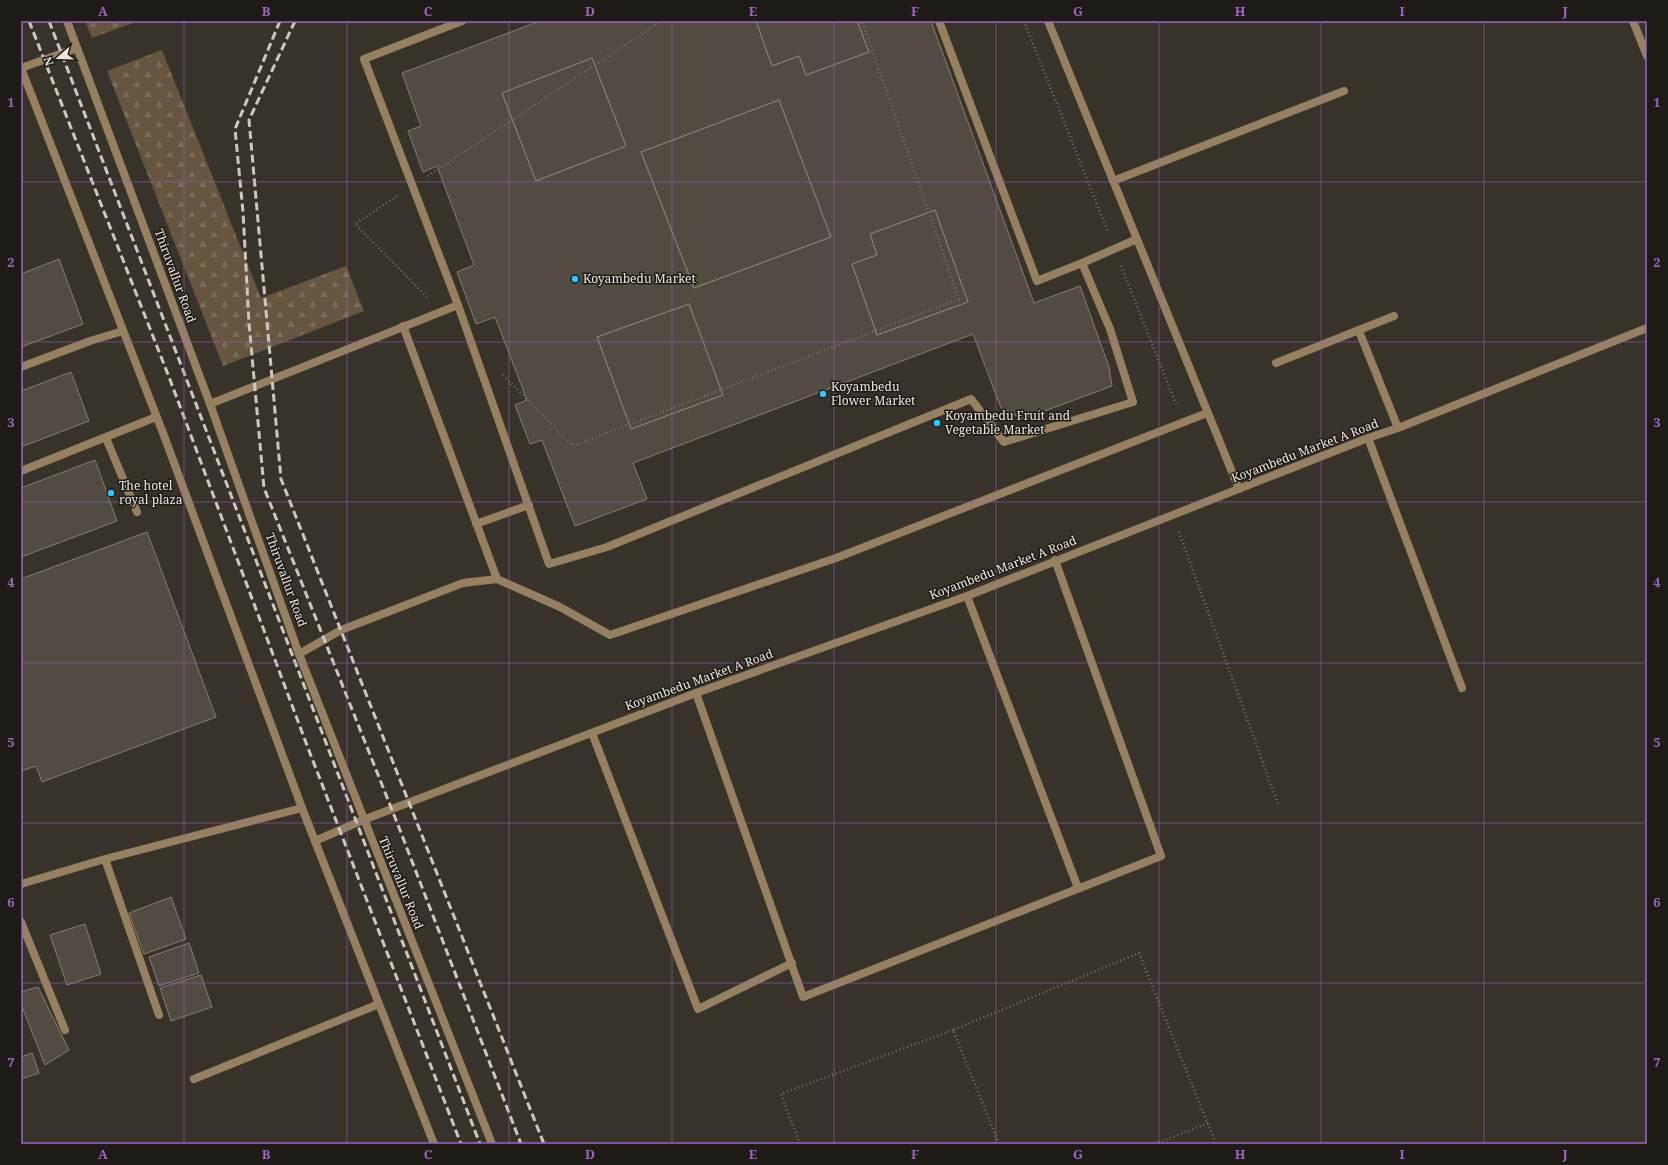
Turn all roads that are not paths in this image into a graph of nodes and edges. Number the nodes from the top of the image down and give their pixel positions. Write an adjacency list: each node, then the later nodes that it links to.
1 (67, 21): 6 (street, Thiruvallur Road)
2 (462, 21): 13 (street)
3 (939, 21): 12 (street)
4 (1048, 21): 10 (street)
5 (1633, 21): 7 (street)
6 (77, 48): 8 (street); 21 (street, Thiruvallur Road)
7 (1647, 56)
8 (21, 68): 18 (street)
9 (1344, 91): 10 (street)
10 (1113, 181): 11 (street)
11 (1137, 239): 12 (street); 22 (street)
12 (1082, 263): 29 (street)
13 (458, 306): 15 (street); 29 (street)
14 (1394, 316): 17 (street)
15 (403, 326): 21 (street); 31 (street)
16 (1647, 328): 24 (street, Koyambedu Market A Road)
17 (1359, 331): 19 (street); 24 (street)
18 (123, 332): 20 (street); 23 (street)
19 (1276, 363)
20 (21, 367)
21 (210, 404): 35 (street, Thiruvallur Road)
22 (1207, 413): 28 (street); 33 (street)
23 (156, 417): 25 (street); 39 (street)
24 (1398, 428): 26 (street, Koyambedu Market A Road)
25 (106, 438): 27 (street); 30 (street)
26 (1368, 438): 28 (street, Koyambedu Market A Road); 36 (street)
27 (21, 471)
28 (1239, 489): 32 (street, Koyambedu Market A Road)
29 (529, 505): 31 (street)
30 (136, 512)
31 (476, 524): 33 (street)
32 (1054, 560): 34 (street, Koyambedu Market A Road); 44 (street)
33 (497, 579): 35 (street)
34 (967, 596): 37 (street, Koyambedu Market A Road); 44 (street)
35 (299, 654): 40 (street, Thiruvallur Road)
36 (1462, 688)
37 (696, 694): 38 (street, Koyambedu Market A Road); 46 (street)
38 (592, 733): 40 (street, Koyambedu Market A Road); 46 (street)
39 (302, 808): 41 (street); 42 (street)
40 (363, 820): 41 (street, Koyambedu Market A Road); 52 (street, Thiruvallur Road)
41 (315, 841): 47 (street)
42 (105, 859): 43 (street); 48 (street)
43 (21, 884)
44 (1078, 888): 46 (street)
45 (21, 922): 49 (street)
46 (792, 963)
47 (379, 1004): 50 (street); 51 (street)
48 (159, 1016)
49 (65, 1030)
50 (194, 1078)
51 (434, 1144)
52 (492, 1144)

